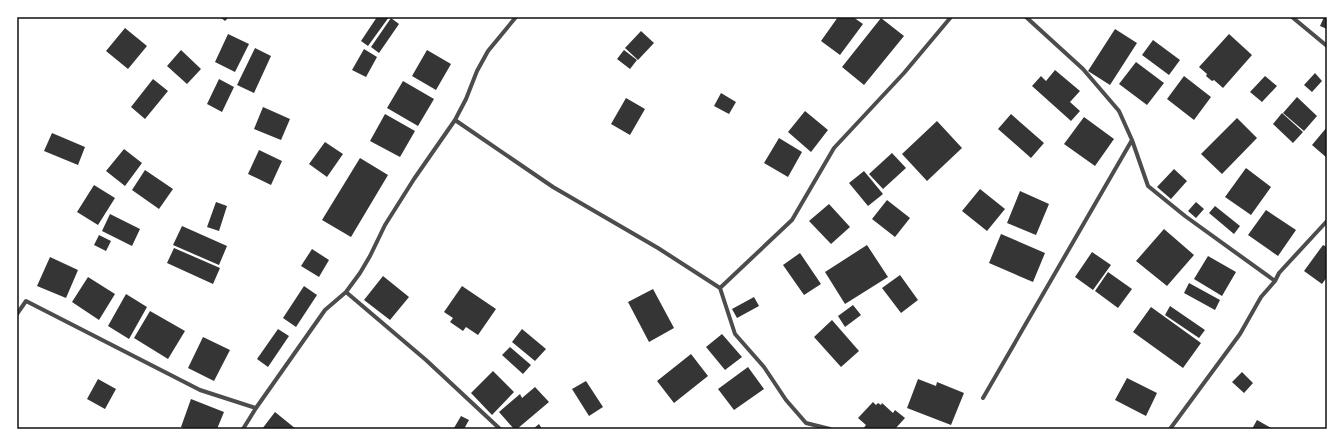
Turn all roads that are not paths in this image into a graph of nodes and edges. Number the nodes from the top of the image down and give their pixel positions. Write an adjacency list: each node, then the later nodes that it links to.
1 (516, 17): 6 (street)
2 (952, 17): 10 (street)
3 (1026, 17): 7 (street)
4 (1292, 17): 5 (street)
5 (1327, 46)
6 (455, 120): 10 (street); 11 (street)
7 (1132, 140): 9 (street); 13 (street)
8 (1327, 221): 9 (street)
9 (1275, 282): 18 (street)
10 (720, 288): 17 (street)
11 (346, 292): 14 (street); 16 (street)
12 (17, 314): 14 (street)
13 (983, 398)
14 (256, 408): 15 (street)
15 (243, 429)
16 (500, 429)
17 (830, 429)
18 (1170, 429)

